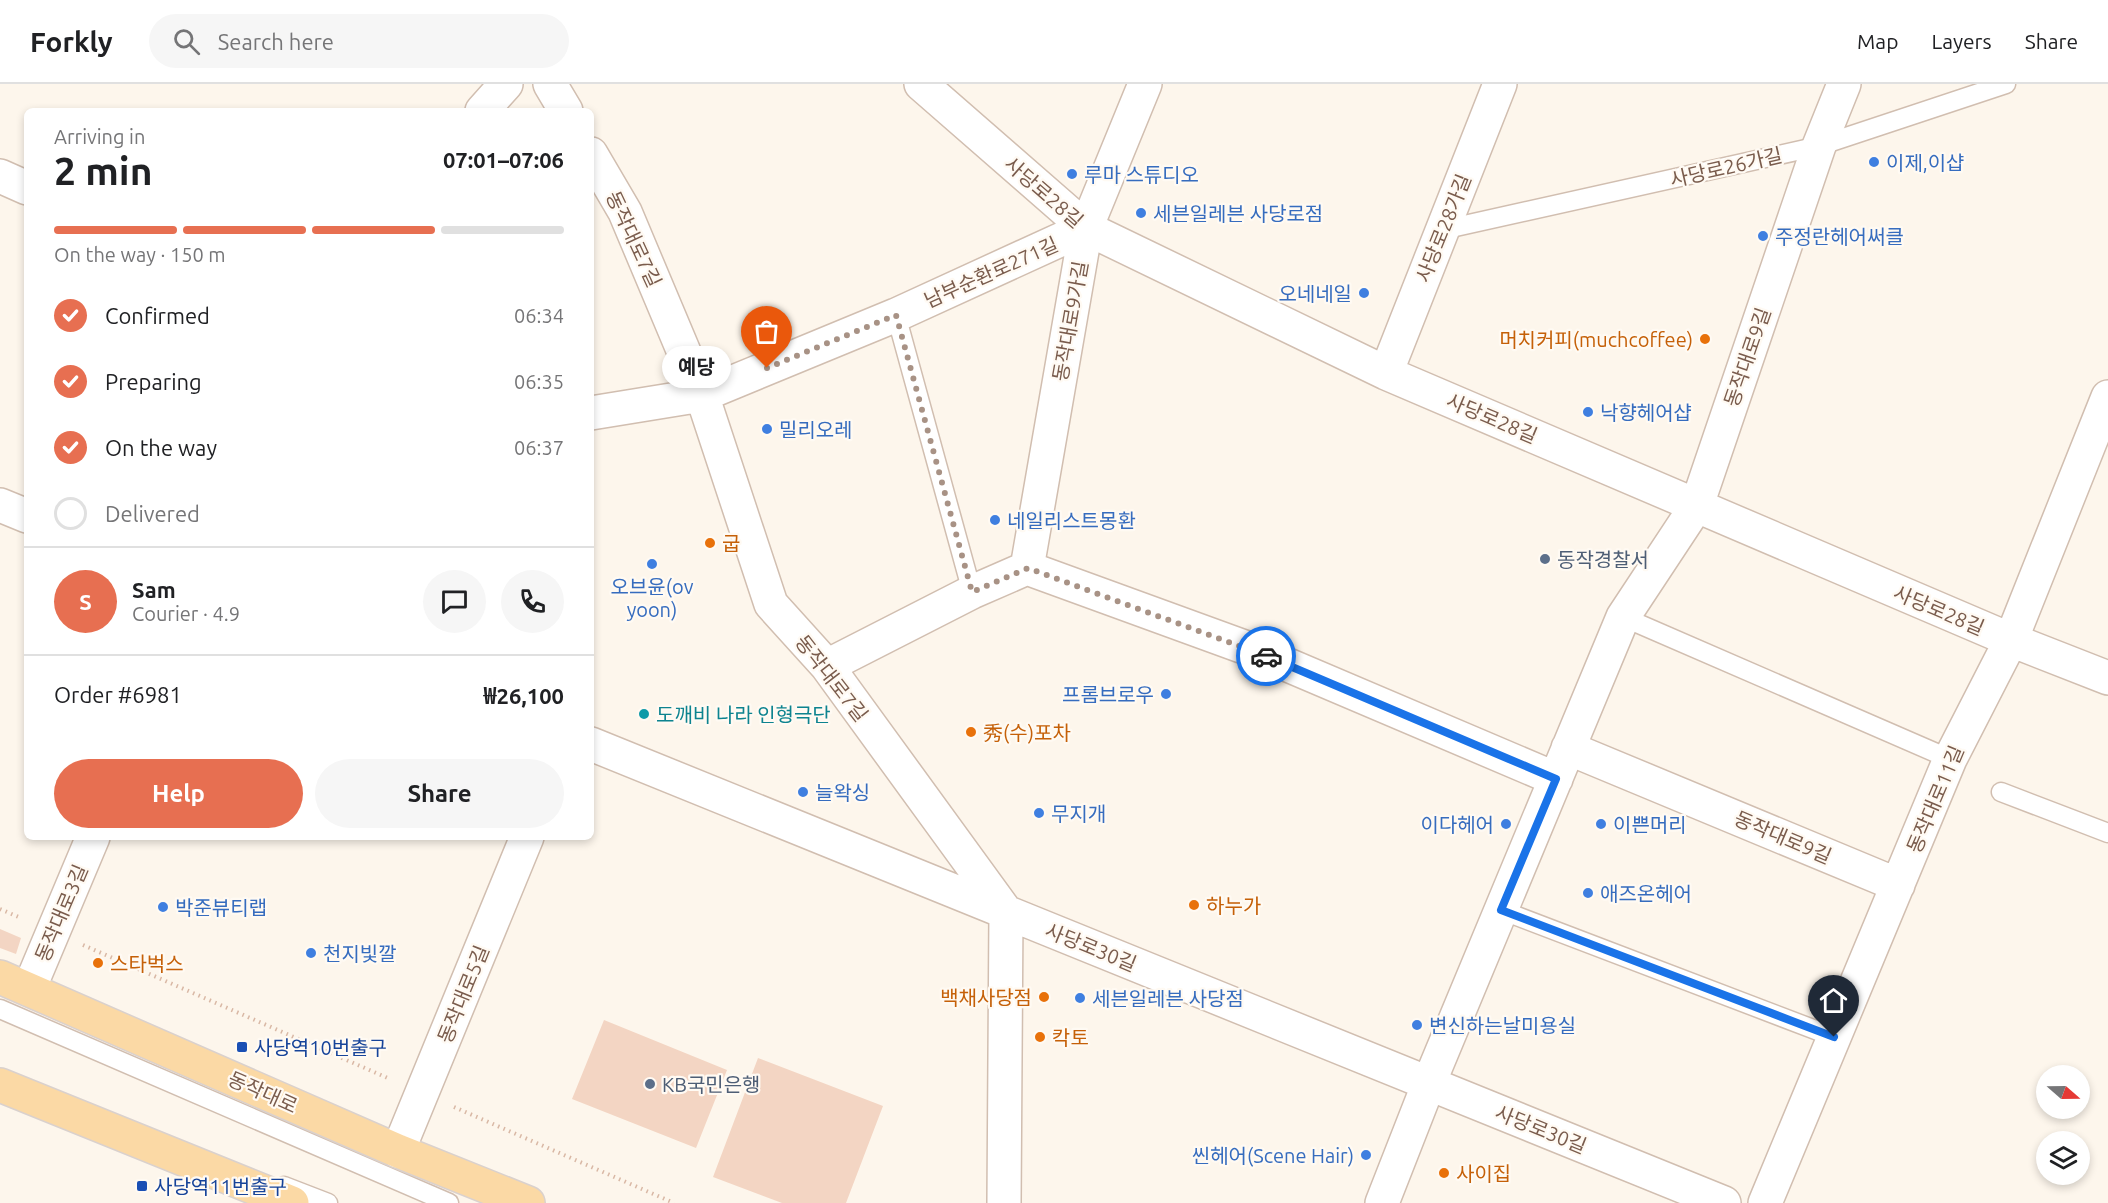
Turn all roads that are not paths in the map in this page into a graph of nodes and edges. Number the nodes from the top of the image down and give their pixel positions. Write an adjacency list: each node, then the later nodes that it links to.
1 (506, 84): 8 (street)
2 (550, 84): 9 (street)
3 (921, 84): 14 (street, 사당로28길)
4 (1145, 84): 14 (street, 동작대로9가길)
5 (1500, 84): 15 (street, 사당로28가길)
6 (1844, 84): 10 (street, 동작대로9길)
7 (2006, 84): 10 (lane, 사당로26가길)
8 (486, 108)
9 (564, 108)
10 (1819, 146): 15 (lane, 사당로26가길); 22 (street, 동작대로9길)
11 (594, 159): 18 (street, 동작대로7길)
12 (0, 176): 13 (street)
13 (24, 187)
14 (1086, 228): 16 (street, 남부순환로271길); 17 (street, 사당로28길); 24 (street, 동작대로9가길)
15 (1442, 230): 17 (street, 사당로28가길)
16 (896, 315): 18 (street, 남부순환로271길); 25 (lane)
17 (1386, 373): 22 (street, 사당로28길)
18 (702, 395): 20 (street, 남부순환로271길); 28 (street, 동작대로7길)
19 (2108, 397): 27 (street, 동작대로11길)
20 (594, 413)
21 (0, 505): 23 (street)
22 (1697, 506): 26 (street, 동작대로9길); 27 (street, 사당로28길)
23 (24, 515)
24 (1028, 568): 25 (street); 33 (street)
25 (972, 592): 28 (street)
26 (1623, 617): 31 (street, 동작대로9길); 32 (lane)
27 (2011, 640): 29 (street, 사당로28길); 32 (street, 동작대로11길)
28 (827, 666): 40 (street, 동작대로7길)
29 (2108, 678)
30 (594, 745): 40 (street, 사당로30길)
31 (1568, 748): 33 (street, 동작대로9길); 38 (street, 동작대로9길)
32 (1950, 759): 38 (street, 동작대로11길)
33 (1556, 779): 39 (street, 동작대로9길)
34 (2001, 792): 35 (lane)
35 (2108, 833)
36 (92, 840): 41 (street, 동작대로3길)
37 (526, 840): 47 (street, 동작대로5길)
38 (1898, 885): 43 (street, 동작대로11길)
39 (1501, 910): 43 (lane); 45 (street, 동작대로9길)
40 (1006, 912): 45 (street, 사당로30길); 52 (street)
41 (14, 983): 47 (main road, 동작대로)
42 (0, 1009): 50 (lane)
43 (1834, 1037): 55 (street, 동작대로11길)
44 (0, 1075): 49 (lane)
45 (1429, 1083): 53 (street, 동작대로9길); 54 (street, 사당로30길)
46 (0, 1085): 48 (main road)
47 (398, 1151): 51 (main road, 동작대로)
48 (292, 1203)
49 (328, 1203)
50 (449, 1203)
51 (528, 1203)
52 (1004, 1203)
53 (1382, 1203)
54 (1724, 1203)
55 (1765, 1203)

